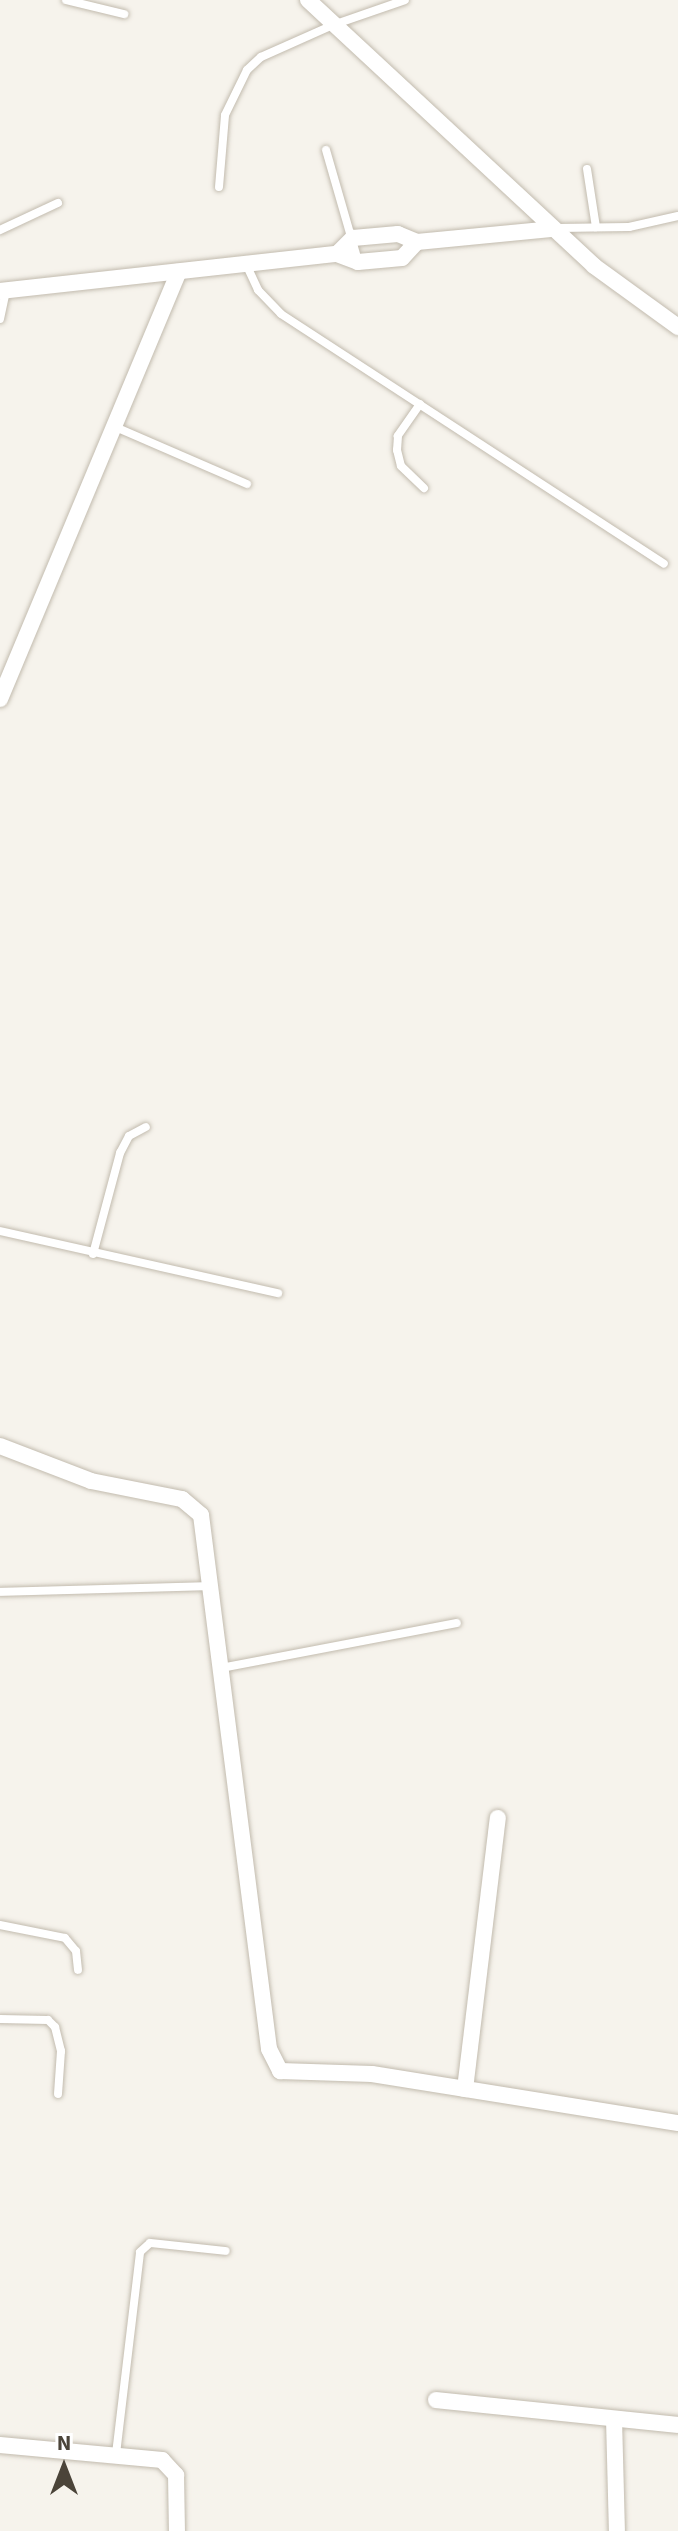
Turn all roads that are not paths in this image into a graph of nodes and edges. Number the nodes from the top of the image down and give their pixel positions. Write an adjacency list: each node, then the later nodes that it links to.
1 (66, 0): 4 (lane)
2 (308, 0): 5 (street)
3 (405, 0): 5 (lane)
4 (124, 14)
5 (333, 25): 8 (lane); 12 (street)
6 (326, 150): 14 (lane)
7 (587, 169): 11 (lane)
8 (219, 187)
9 (58, 203): 13 (lane)
10 (678, 216): 11 (lane)
11 (596, 227): 12 (lane)
12 (553, 229): 15 (street); 22 (street)
13 (0, 230)
14 (353, 238): 15 (street); 16 (street); 17 (lane)
15 (417, 242): 17 (street)
16 (337, 254): 17 (street); 18 (street)
17 (358, 262)
18 (246, 263): 19 (street); 23 (lane)
19 (179, 272): 20 (street); 24 (street)
20 (3, 291): 21 (lane)
21 (0, 319)
22 (678, 327)
23 (420, 404): 26 (lane); 27 (lane)
24 (113, 425): 25 (lane); 28 (street)
25 (247, 484)
26 (424, 488)
27 (664, 564)
28 (0, 699)
29 (146, 1127): 31 (lane)
30 (0, 1231): 31 (lane)
31 (93, 1254): 32 (lane)
32 (278, 1293)
33 (0, 1446): 34 (street)
34 (209, 1586): 35 (lane); 37 (street)
35 (0, 1592)
36 (457, 1623): 37 (lane)
37 (220, 1668): 42 (street)
38 (498, 1818): 42 (street)
39 (0, 1925): 40 (lane)
40 (78, 1970)
41 (0, 2019): 43 (lane)
42 (465, 2089): 44 (street)
43 (58, 2094)
44 (678, 2123)
45 (226, 2251): 50 (lane)
46 (436, 2400): 47 (street)
47 (614, 2419): 48 (street); 52 (street)
48 (678, 2425)
49 (0, 2445): 50 (street)
50 (116, 2454): 51 (street)
51 (177, 2531)
52 (617, 2531)

